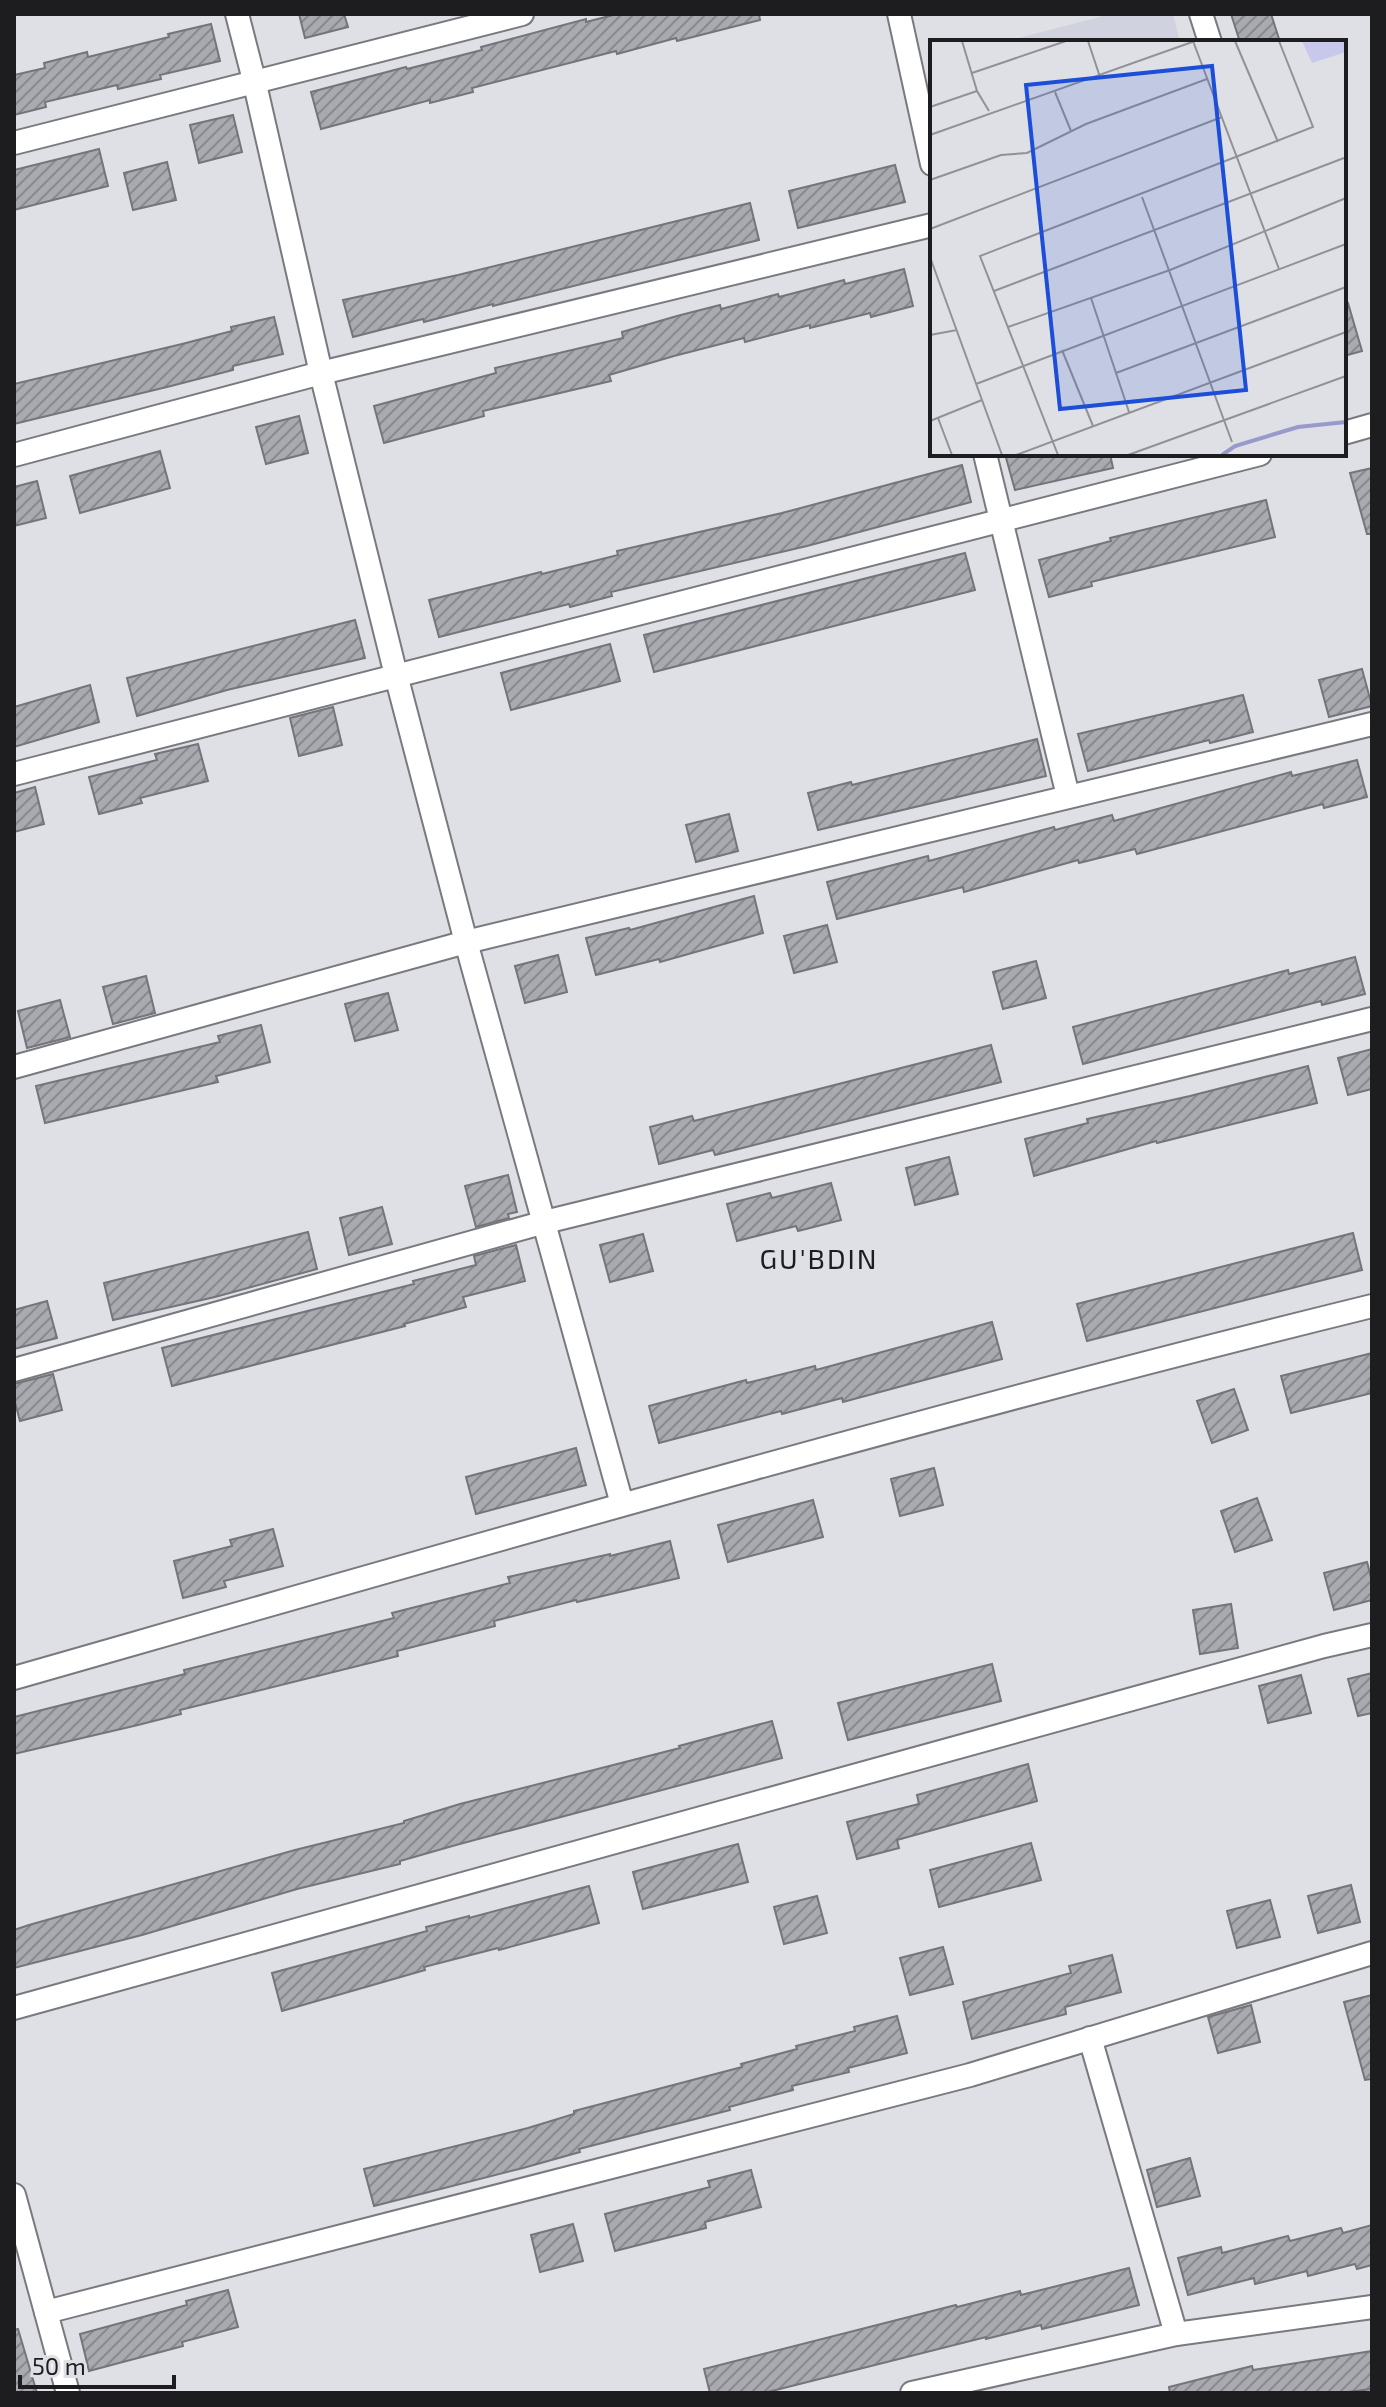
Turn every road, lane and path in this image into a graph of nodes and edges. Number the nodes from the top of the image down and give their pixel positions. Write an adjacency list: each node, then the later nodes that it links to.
1 (237, 14): 6 (street)
2 (522, 14): 6 (street)
3 (899, 14): 8 (street)
4 (1201, 14): 5 (street)
5 (1209, 40)
6 (254, 80): 7 (street); 10 (street)
7 (14, 143)
8 (930, 155)
9 (930, 225): 10 (street)
10 (321, 373): 13 (street); 17 (street)
11 (1372, 425): 12 (street)
12 (1346, 432)
13 (14, 455)
14 (985, 456): 16 (street)
15 (1252, 456): 16 (street)
16 (1001, 520): 17 (street); 20 (street)
17 (396, 675): 19 (street); 21 (street)
18 (1372, 724): 20 (street)
19 (14, 774)
20 (1068, 796): 21 (street)
21 (466, 942): 23 (street); 24 (street)
22 (1372, 1019): 24 (street)
23 (14, 1067)
24 (545, 1222): 26 (street); 27 (street)
25 (1372, 1306): 27 (street)
26 (14, 1370)
27 (622, 1504): 29 (street)
28 (1372, 1635): 31 (street)
29 (14, 1678)
30 (1372, 1953): 32 (street)
31 (14, 2008)
32 (1090, 2038): 35 (street); 36 (street)
33 (14, 2195): 35 (street)
34 (1372, 2307): 36 (street)
35 (46, 2312): 37 (street)
36 (1176, 2334): 38 (street)
37 (68, 2393)
38 (912, 2393)

